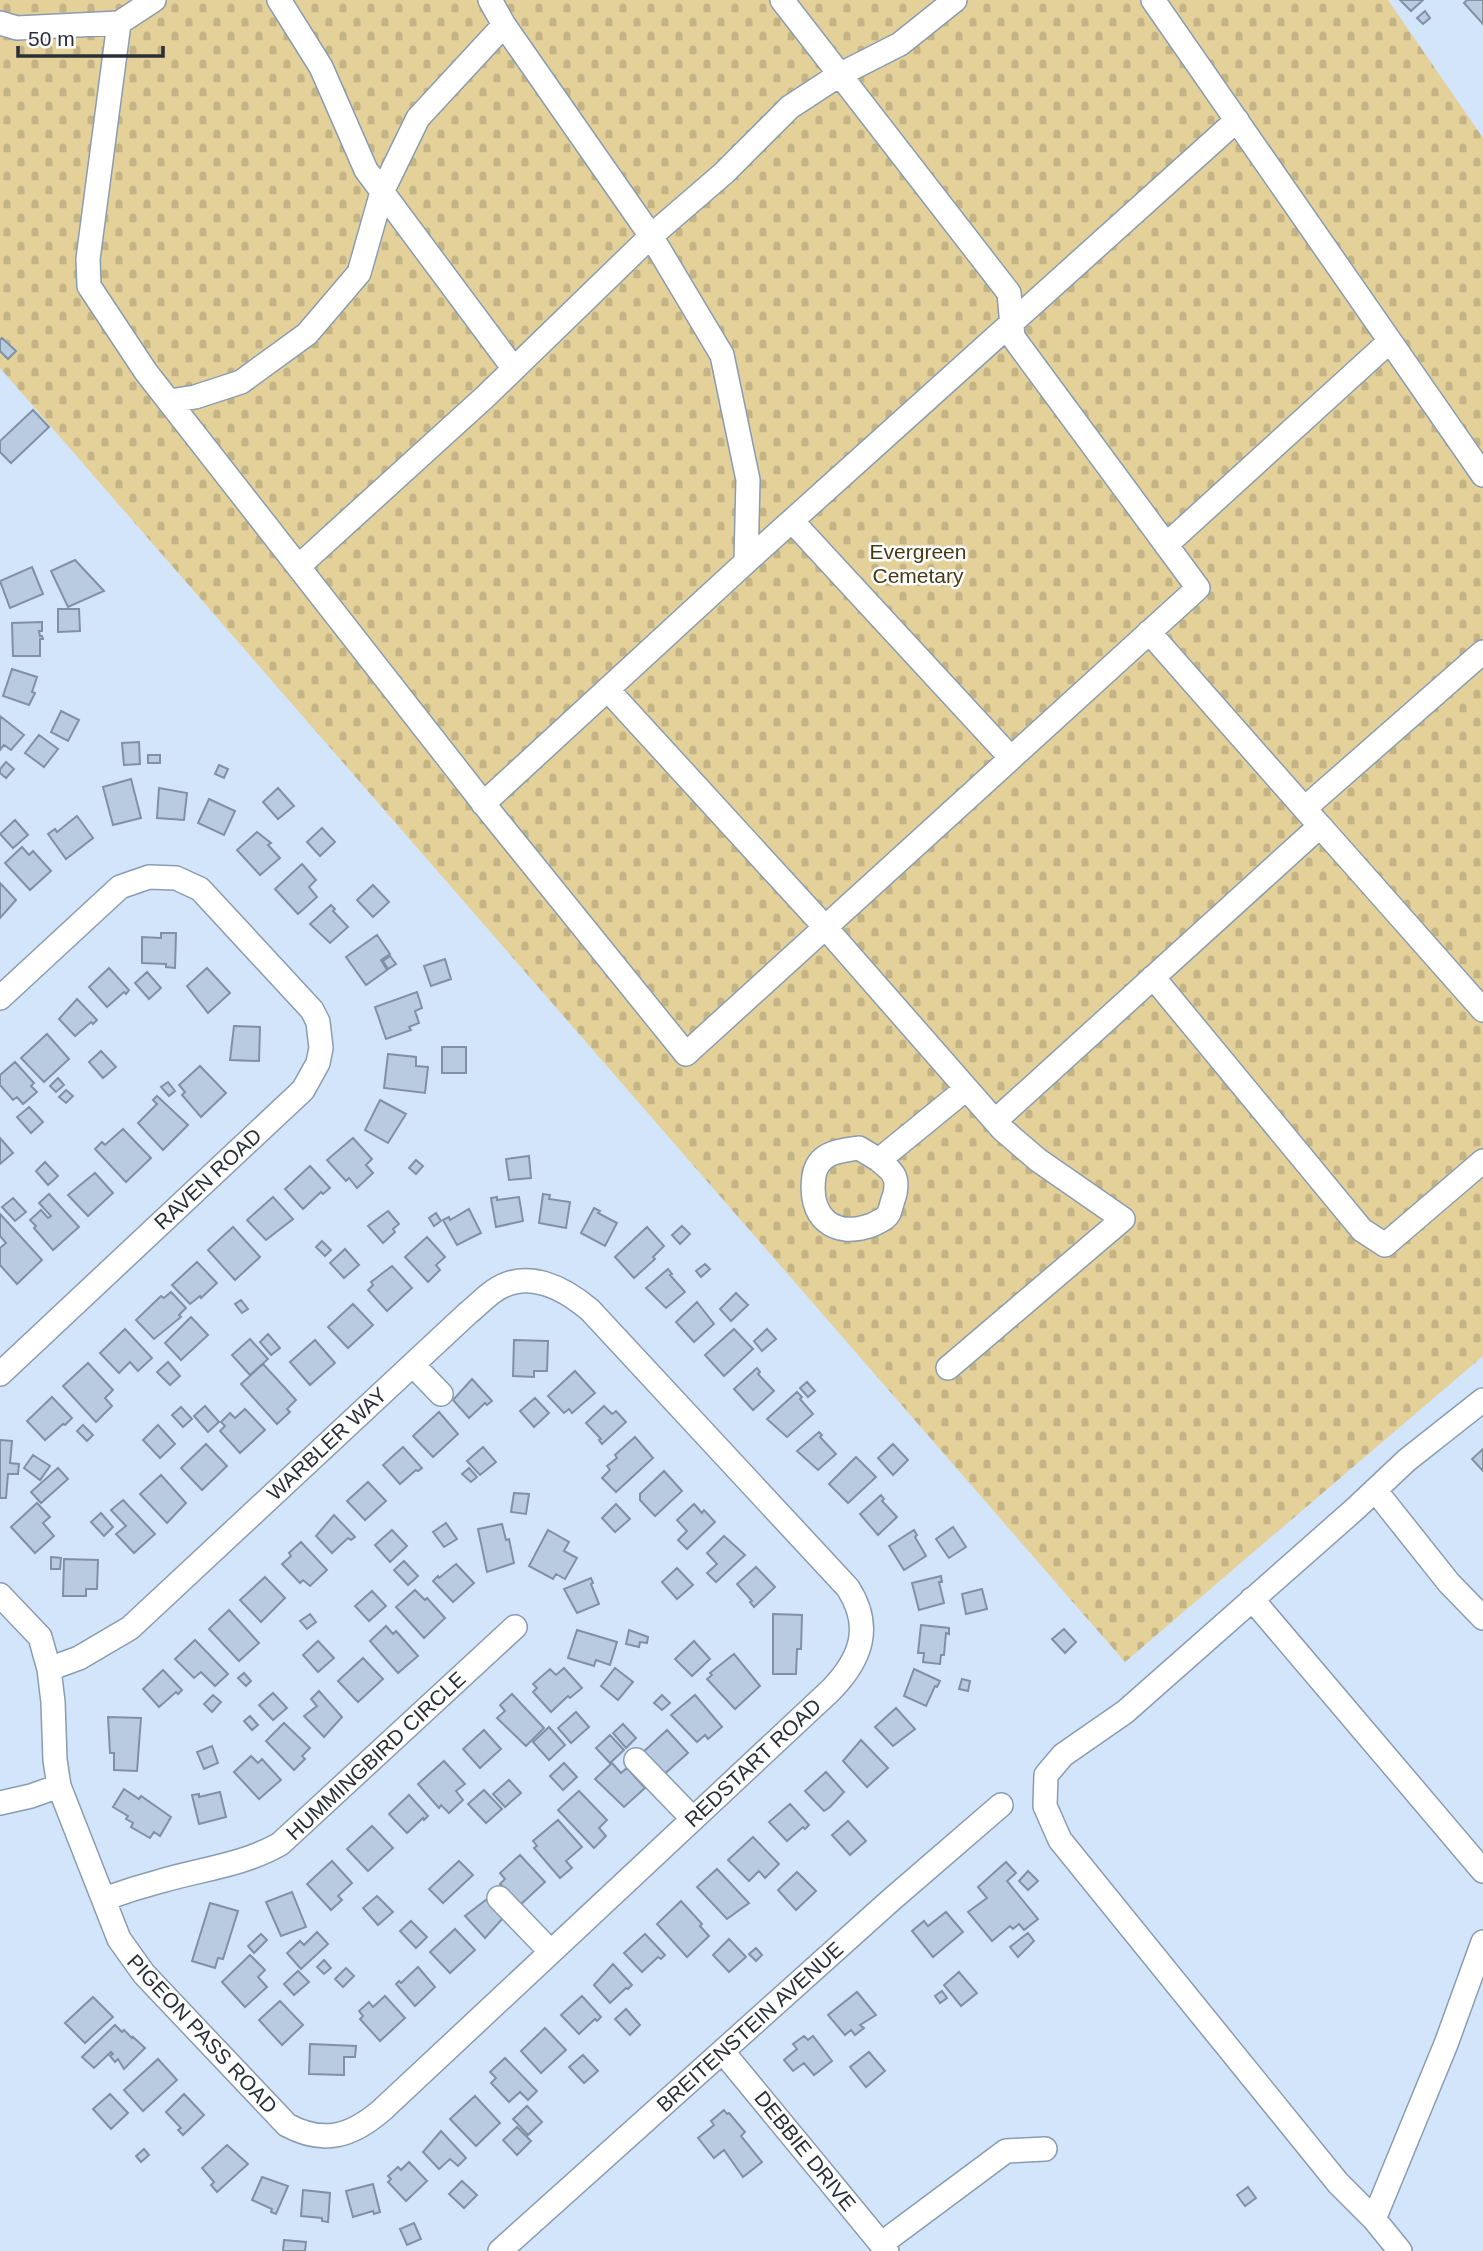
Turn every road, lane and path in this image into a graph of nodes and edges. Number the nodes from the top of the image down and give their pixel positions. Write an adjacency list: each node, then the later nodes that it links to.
1 (154, 0): 8 (street)
2 (279, 0): 12 (street)
3 (490, 0): 9 (street)
4 (782, 0): 10 (street)
5 (955, 0): 10 (street)
6 (1153, 0): 11 (street)
7 (0, 23): 8 (street)
8 (119, 23): 17 (street)
9 (504, 24): 12 (street); 13 (street)
10 (839, 75): 13 (street); 14 (street)
11 (1237, 120): 14 (street); 15 (street)
12 (382, 192): 16 (street); 17 (street)
13 (651, 236): 16 (street); 21 (street)
14 (1012, 325): 19 (street); 20 (street)
15 (1390, 341): 18 (street); 20 (street)
16 (514, 369): 22 (street)
17 (170, 401): 22 (street)
18 (1483, 475)
19 (792, 521): 21 (street); 26 (street)
20 (1166, 545): 23 (street)
21 (746, 562): 25 (street)
22 (299, 566): 27 (street)
23 (1149, 632): 26 (street); 28 (street)
24 (1483, 652): 28 (street)
25 (608, 690): 27 (street); 30 (street)
26 (1011, 758): 30 (street)
27 (483, 804): 30 (street)
28 (1305, 808): 29 (street)
29 (1320, 826): 31 (street); 33 (street)
30 (825, 927): 34 (street)
31 (1153, 977): 35 (street); 37 (street)
32 (0, 998): 41 (street, RAVEN ROAD)
33 (1483, 1010)
34 (966, 1089): 35 (street); 36 (street)
35 (995, 1121): 40 (street)
36 (879, 1160)
37 (1483, 1161)
38 (609, 1331): 39 (street, WARBLER WAY); 54 (street, REDSTART ROAD)
39 (413, 1365): 42 (street); 49 (street, WARBLER WAY)
40 (948, 1368)
41 (0, 1374)
42 (441, 1394)
43 (1483, 1400): 44 (street)
44 (1375, 1490): 46 (street); 47 (street)
45 (0, 1595): 49 (street, PIGEON PASS ROAD)
46 (1252, 1599): 55 (street); 63 (street)
47 (1483, 1618)
48 (515, 1627): 57 (street, HUMMINGBIRD CIRCLE)
49 (49, 1669): 51 (street, PIGEON PASS ROAD)
50 (636, 1760): 54 (street)
51 (60, 1786): 52 (street); 57 (street, PIGEON PASS ROAD)
52 (0, 1803)
53 (1001, 1805): 60 (street, BREITENSTEIN AVENUE)
54 (693, 1819): 59 (street, REDSTART ROAD)
55 (1483, 1871)
56 (499, 1898): 59 (street)
57 (104, 1899): 61 (street, PIGEON PASS ROAD)
58 (1483, 1942): 63 (street)
59 (551, 1952): 61 (street, REDSTART ROAD)
60 (723, 2052): 64 (street, DEBBIE DRIVE); 65 (street, BREITENSTEIN AVENUE)
61 (325, 2136)
62 (1045, 2149): 64 (street)
63 (1374, 2218): 66 (street)
64 (884, 2248)
65 (500, 2251)
66 (1400, 2251)

